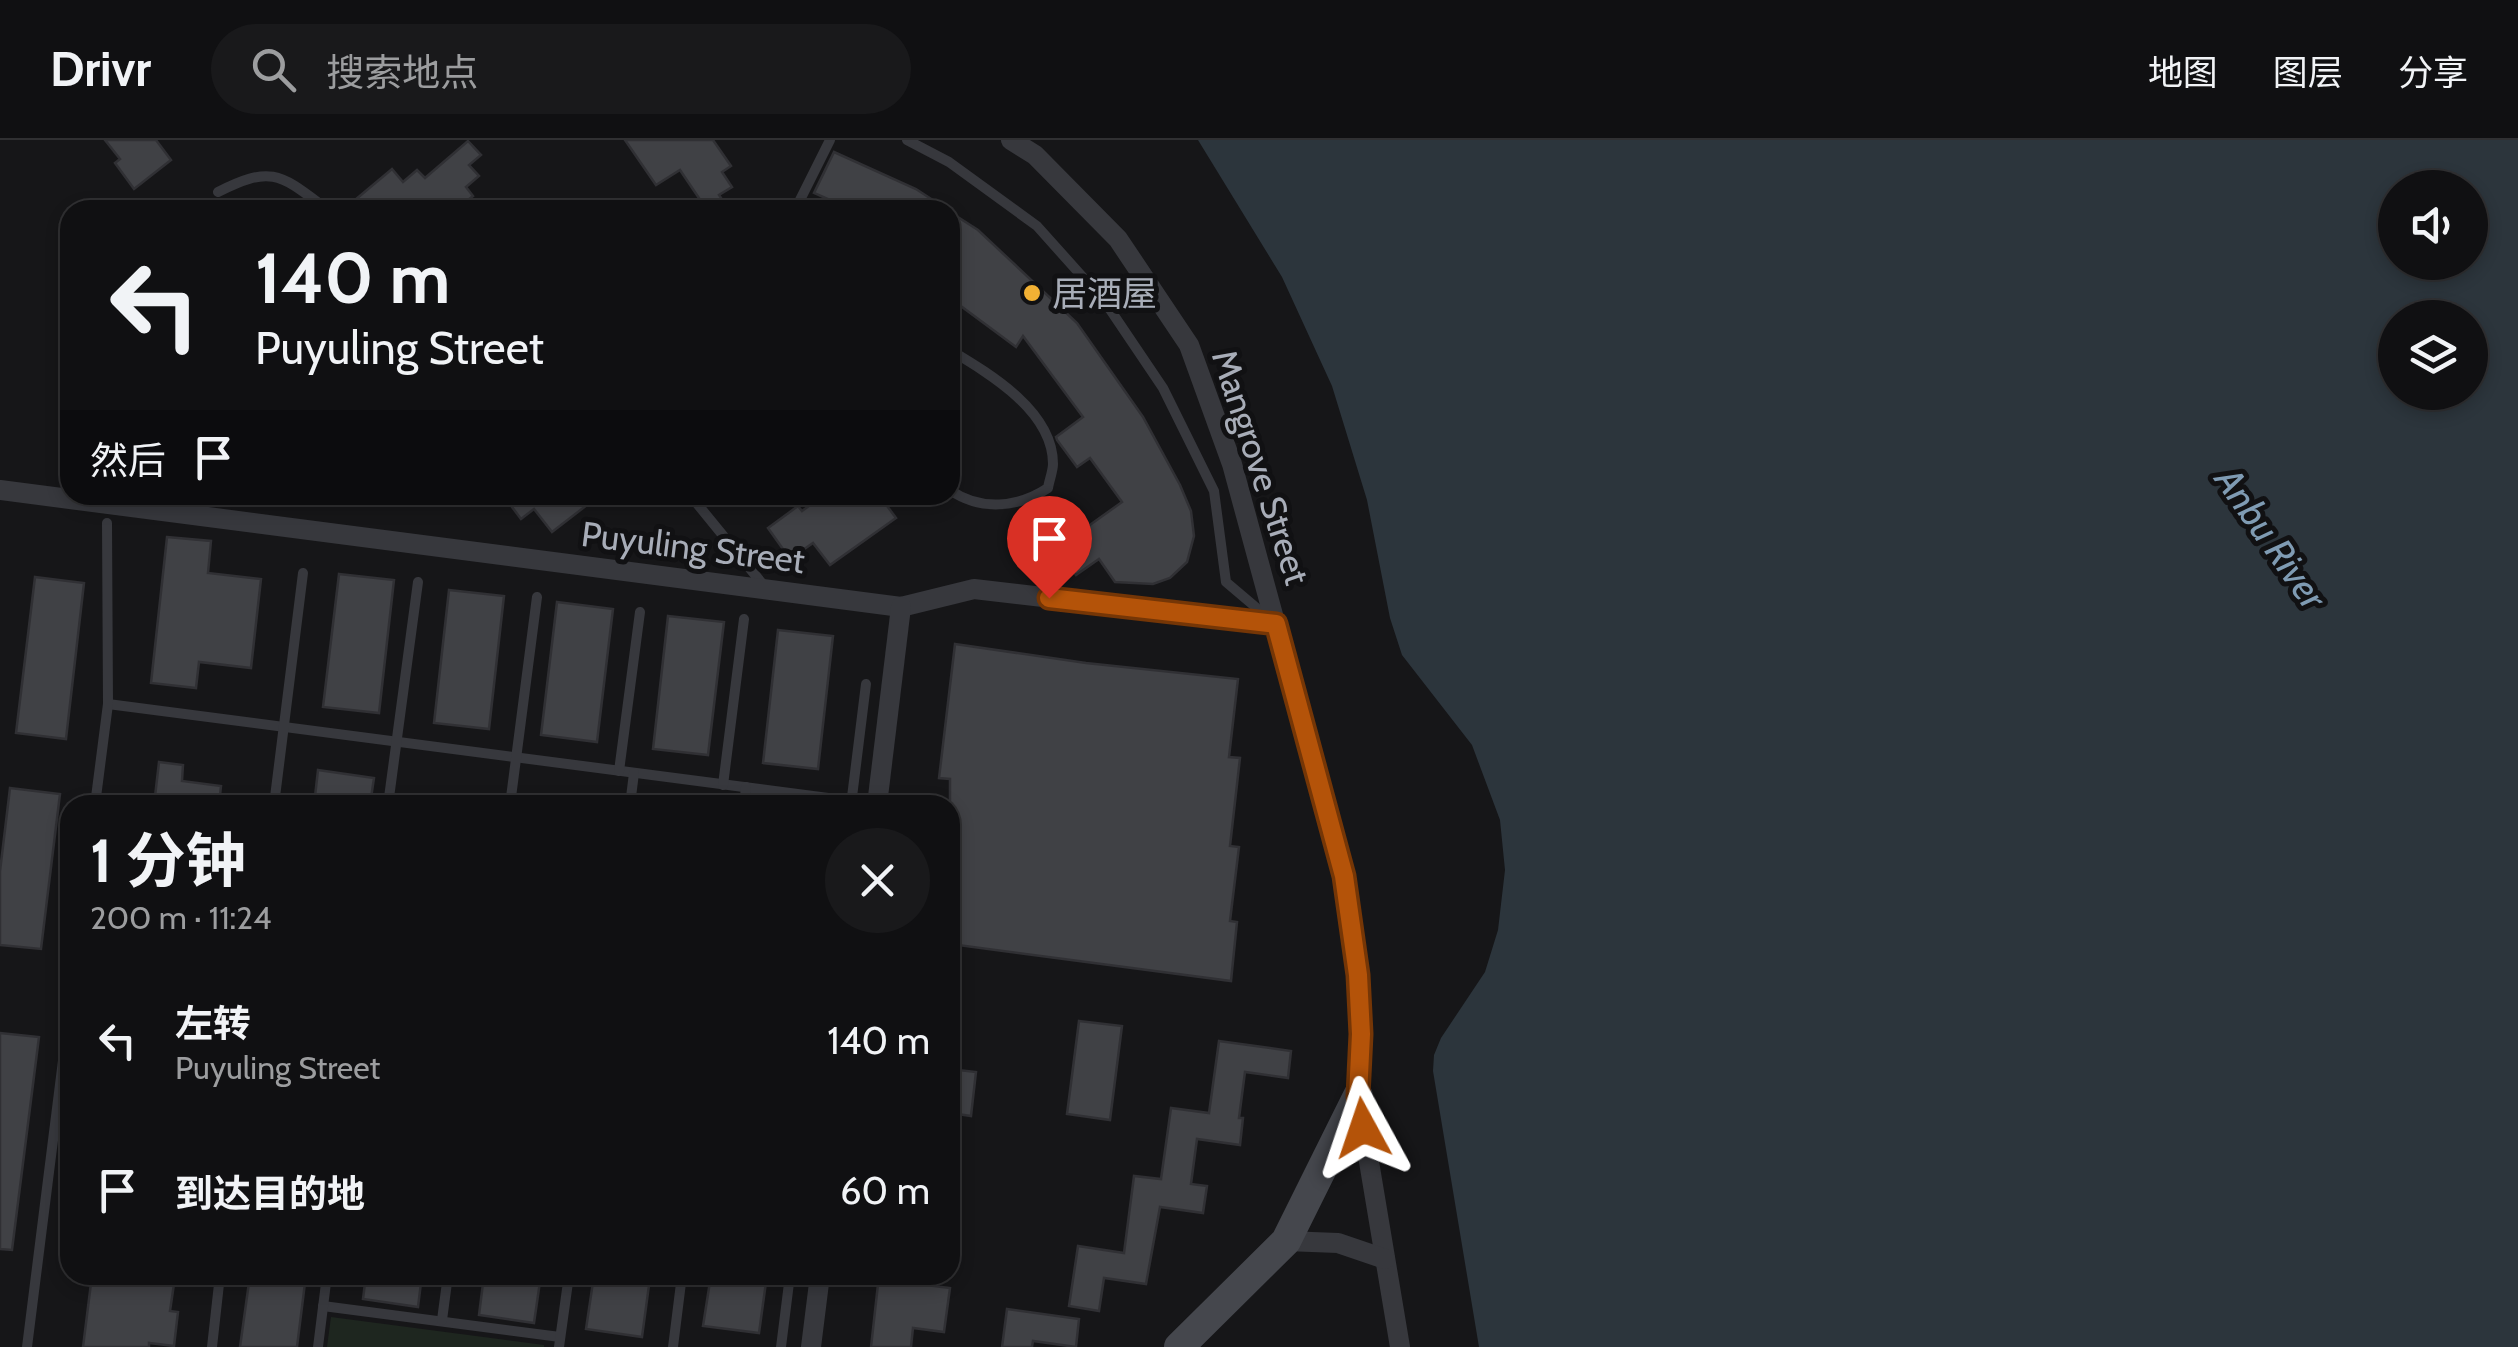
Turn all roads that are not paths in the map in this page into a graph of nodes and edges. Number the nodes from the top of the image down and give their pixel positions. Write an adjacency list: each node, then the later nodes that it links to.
1 (830, 140): 6 (lane)
2 (907, 140): 21 (lane)
3 (1011, 140): 21 (street, Mangrove Street)
4 (218, 192): 5 (lane)
5 (314, 200)
6 (799, 200)
7 (960, 357): 9 (lane)
8 (0, 490): 10 (street, Puyuling Street)
9 (960, 497)
10 (60, 498)
11 (116, 505): 16 (street, Puyuling Street)
12 (698, 505): 16 (lane)
13 (108, 523): 23 (lane)
14 (303, 574): 24 (lane)
15 (418, 582): 25 (lane)
16 (766, 589): 18 (street, Puyuling Street)
17 (537, 597): 26 (lane)
18 (902, 607): 21 (street, Puyuling Street); 39 (street)
19 (640, 612): 27 (lane)
20 (744, 619): 29 (lane)
21 (1276, 624): 41 (street, Mangrove Street)
22 (866, 684): 38 (lane)
23 (108, 704): 24 (lane); 31 (lane)
24 (284, 727): 25 (lane); 32 (lane)
25 (397, 742): 26 (lane); 33 (lane)
26 (516, 757): 27 (lane); 34 (lane)
27 (619, 771): 28 (lane)
28 (634, 773): 29 (lane); 35 (lane)
29 (723, 784): 30 (lane)
30 (746, 788): 36 (lane); 37 (lane)
31 (96, 795)
32 (275, 795)
33 (389, 795)
34 (511, 795)
35 (631, 795)
36 (745, 795)
37 (795, 795)
38 (852, 795)
39 (878, 795)
40 (60, 1085): 54 (lane)
41 (1358, 1096): 42 (street); 43 (street, Mangrove Street)
42 (1286, 1242): 43 (street); 60 (street)
43 (1384, 1259): 61 (street, Mangrove Street)
44 (219, 1285): 55 (lane)
45 (326, 1285): 51 (lane)
46 (447, 1285): 52 (lane)
47 (567, 1285): 53 (lane)
48 (681, 1285): 57 (lane)
49 (789, 1285): 58 (lane)
50 (819, 1285): 59 (street)
51 (323, 1306): 52 (lane); 56 (lane)
52 (442, 1320): 53 (lane)
53 (560, 1342)
54 (27, 1347)
55 (212, 1347)
56 (318, 1347)
57 (673, 1347)
58 (781, 1347)
59 (811, 1347)
60 (1179, 1347)
61 (1400, 1347)

